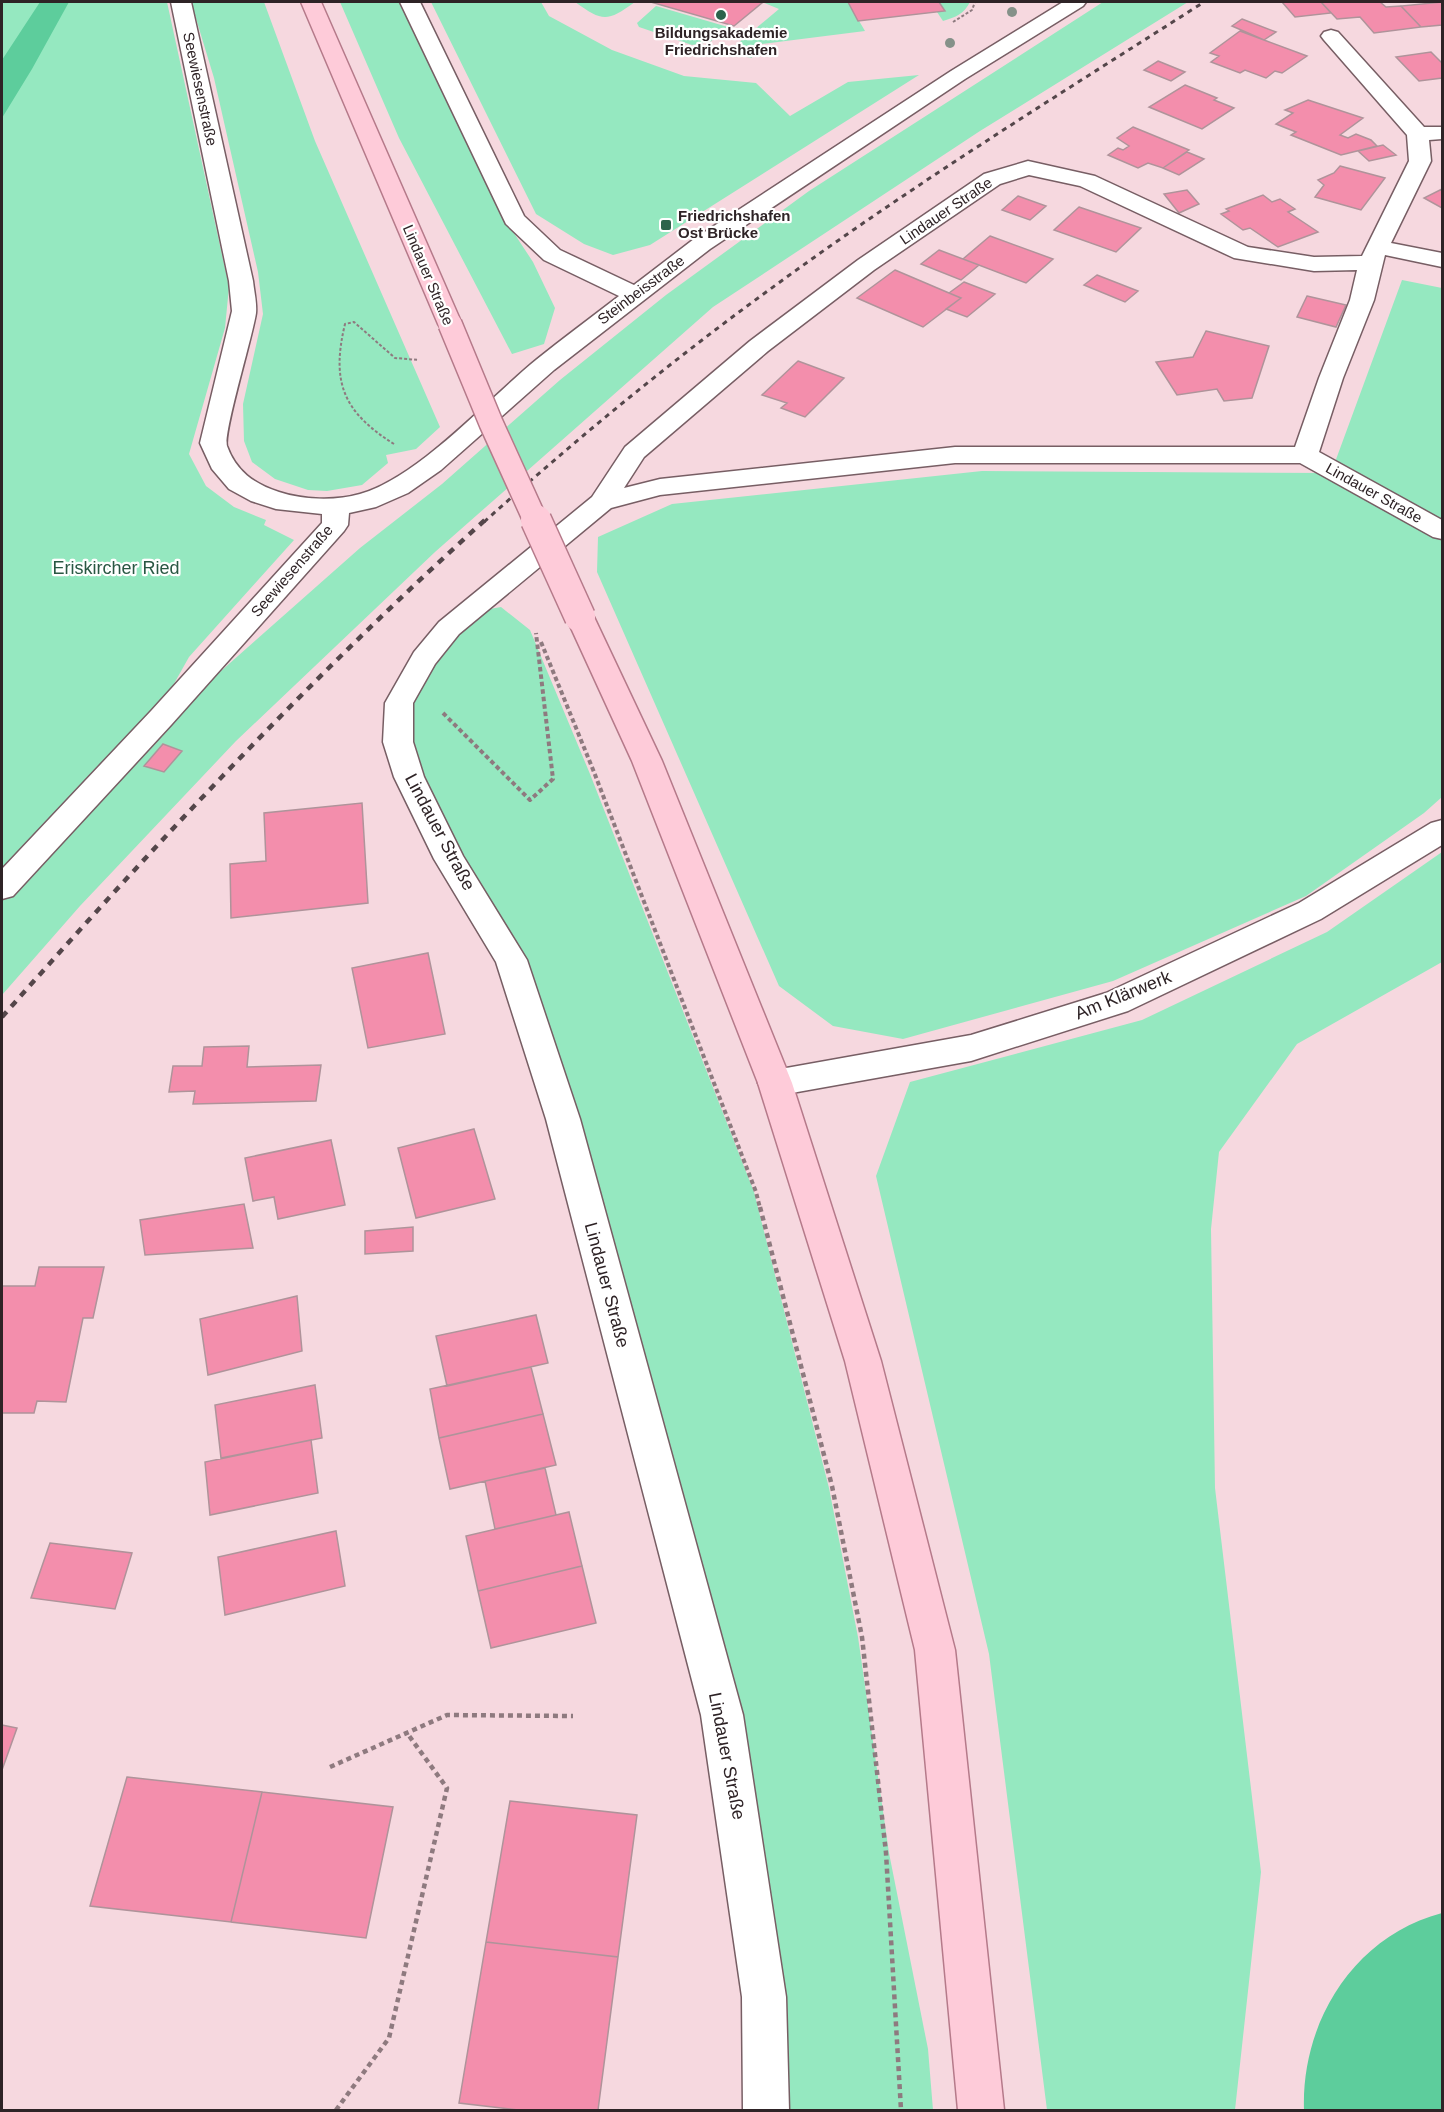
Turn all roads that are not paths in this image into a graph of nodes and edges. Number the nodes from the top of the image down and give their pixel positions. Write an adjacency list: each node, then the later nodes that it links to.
1 (181, 2): 13 (street, Seewiesenstraße)
2 (311, 2): 17 (main road, Lindauer Straße, bridge)
3 (410, 2): 10 (street)
4 (1076, 2): 10 (street, Steinbeisstraße)
5 (1331, 36): 7 (street)
6 (1443, 133): 7 (street)
7 (1418, 134): 8 (street, Lindauer Straße)
8 (1374, 255): 9 (street); 11 (street, Lindauer Straße); 12 (street, Lindauer Straße)
9 (1443, 260)
10 (634, 294): 13 (street, Steinbeisstraße)
11 (1305, 455): 12 (street, Lindauer Straße); 14 (street, Lindauer Straße)
12 (602, 502): 18 (street, Lindauer Straße)
13 (336, 507): 16 (street, Seewiesenstraße)
14 (1443, 531)
15 (1443, 831): 17 (street, Am Klärwerk)
16 (2, 888)
17 (775, 1083): 19 (main road, Lindauer Straße)
18 (766, 2110)
19 (981, 2110)

